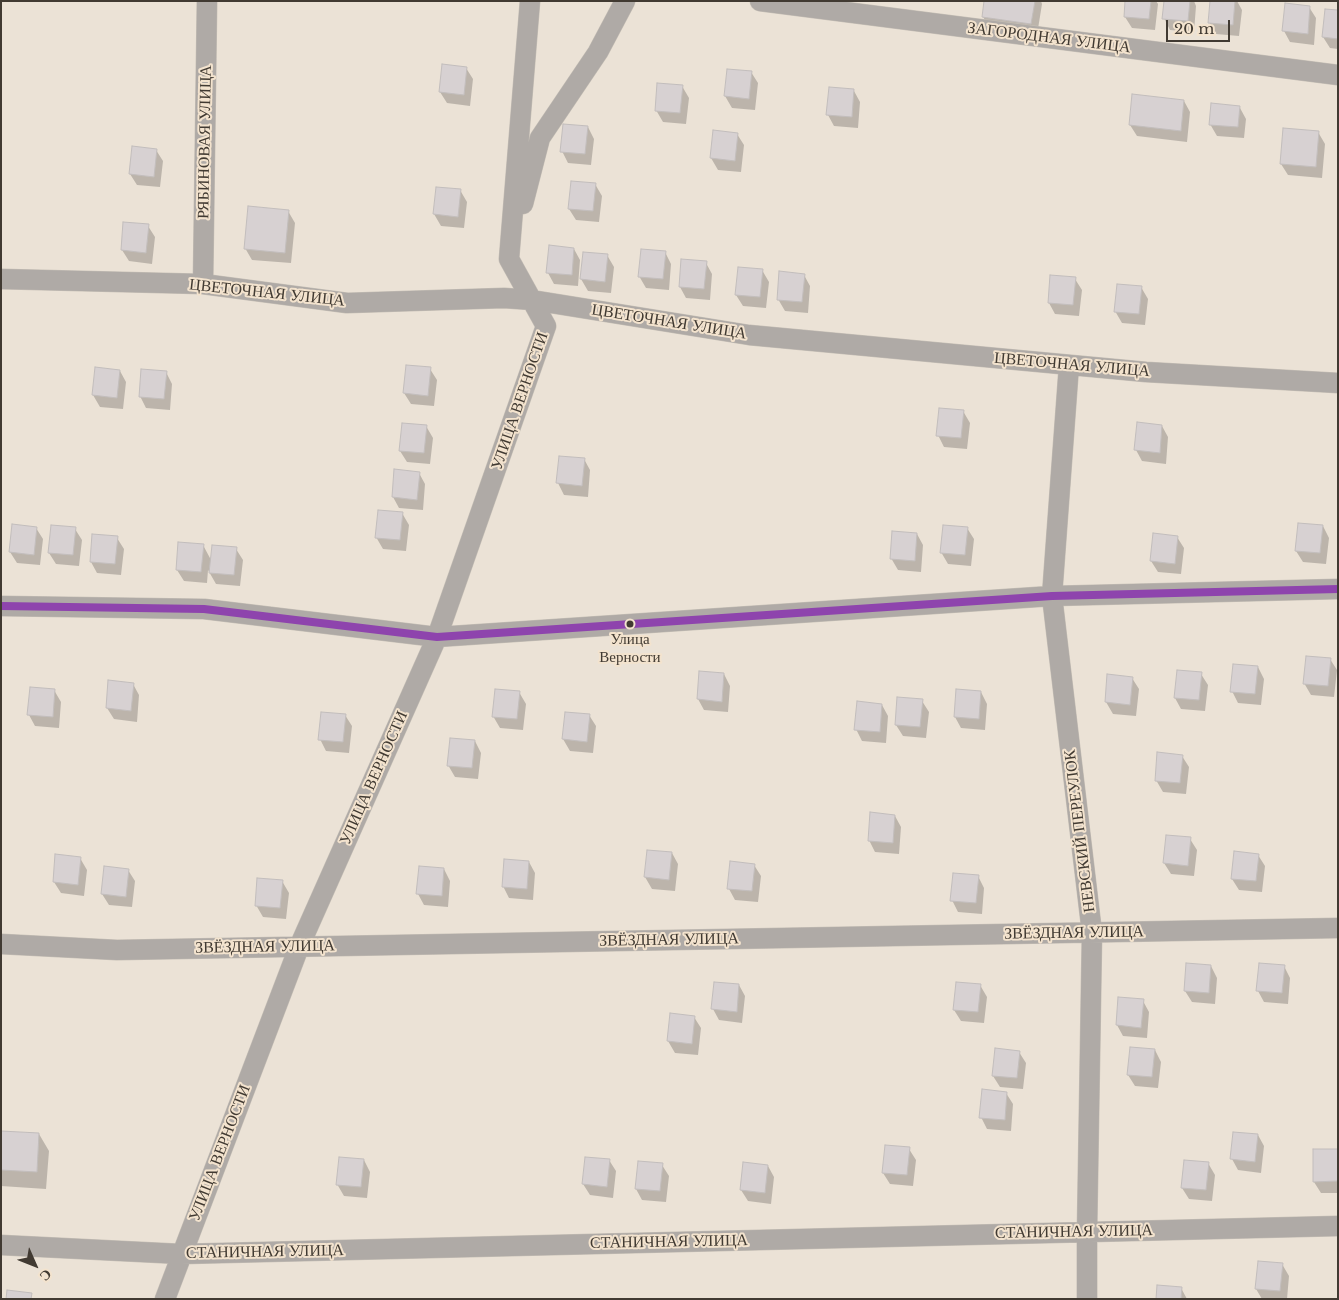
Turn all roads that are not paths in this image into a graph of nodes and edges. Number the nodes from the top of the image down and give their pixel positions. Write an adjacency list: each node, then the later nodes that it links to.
1 (207, 1): 8 (street, РЯБИНОВАЯ УЛИЦА)
2 (530, 1): 6 (street)
3 (625, 1): 6 (street)
4 (760, 1): 5 (street, ЗАГОРОДНАЯ УЛИЦА)
5 (1338, 75)
6 (509, 259): 9 (street, УЛИЦА ВЕРНОСТИ)
7 (1, 279): 8 (street, ЦВЕТОЧНАЯ УЛИЦА)
8 (203, 284): 9 (street, ЦВЕТОЧНАЯ УЛИЦА)
9 (532, 300): 10 (street, ЦВЕТОЧНАЯ УЛИЦА); 15 (street, УЛИЦА ВЕРНОСТИ)
10 (1069, 365): 11 (street, ЦВЕТОЧНАЯ УЛИЦА); 13 (street, НЕВСКИЙ ПЕРЕУЛОК)
11 (1338, 383)
12 (1338, 589): 13 (street)
13 (1052, 596): 15 (street); 17 (street, НЕВСКИЙ ПЕРЕУЛОК)
14 (1, 606): 15 (street)
15 (437, 637): 19 (street, УЛИЦА ВЕРНОСТИ)
16 (1338, 928): 17 (street, ЗВЁЗДНАЯ УЛИЦА)
17 (1092, 933): 19 (street, ЗВЁЗДНАЯ УЛИЦА); 21 (street, НЕВСКИЙ ПЕРЕУЛОК)
18 (1, 944): 19 (street, ЗВЁЗДНАЯ УЛИЦА)
19 (300, 947): 23 (street, УЛИЦА ВЕРНОСТИ)
20 (1338, 1226): 21 (street, СТАНИЧНАЯ УЛИЦА)
21 (1087, 1232): 23 (street, СТАНИЧНАЯ УЛИЦА); 25 (street, НЕВСКИЙ ПЕРЕУЛОК)
22 (1, 1245): 23 (street, СТАНИЧНАЯ УЛИЦА)
23 (181, 1254): 24 (street, УЛИЦА ВЕРНОСТИ)
24 (165, 1299)
25 (1087, 1299)

